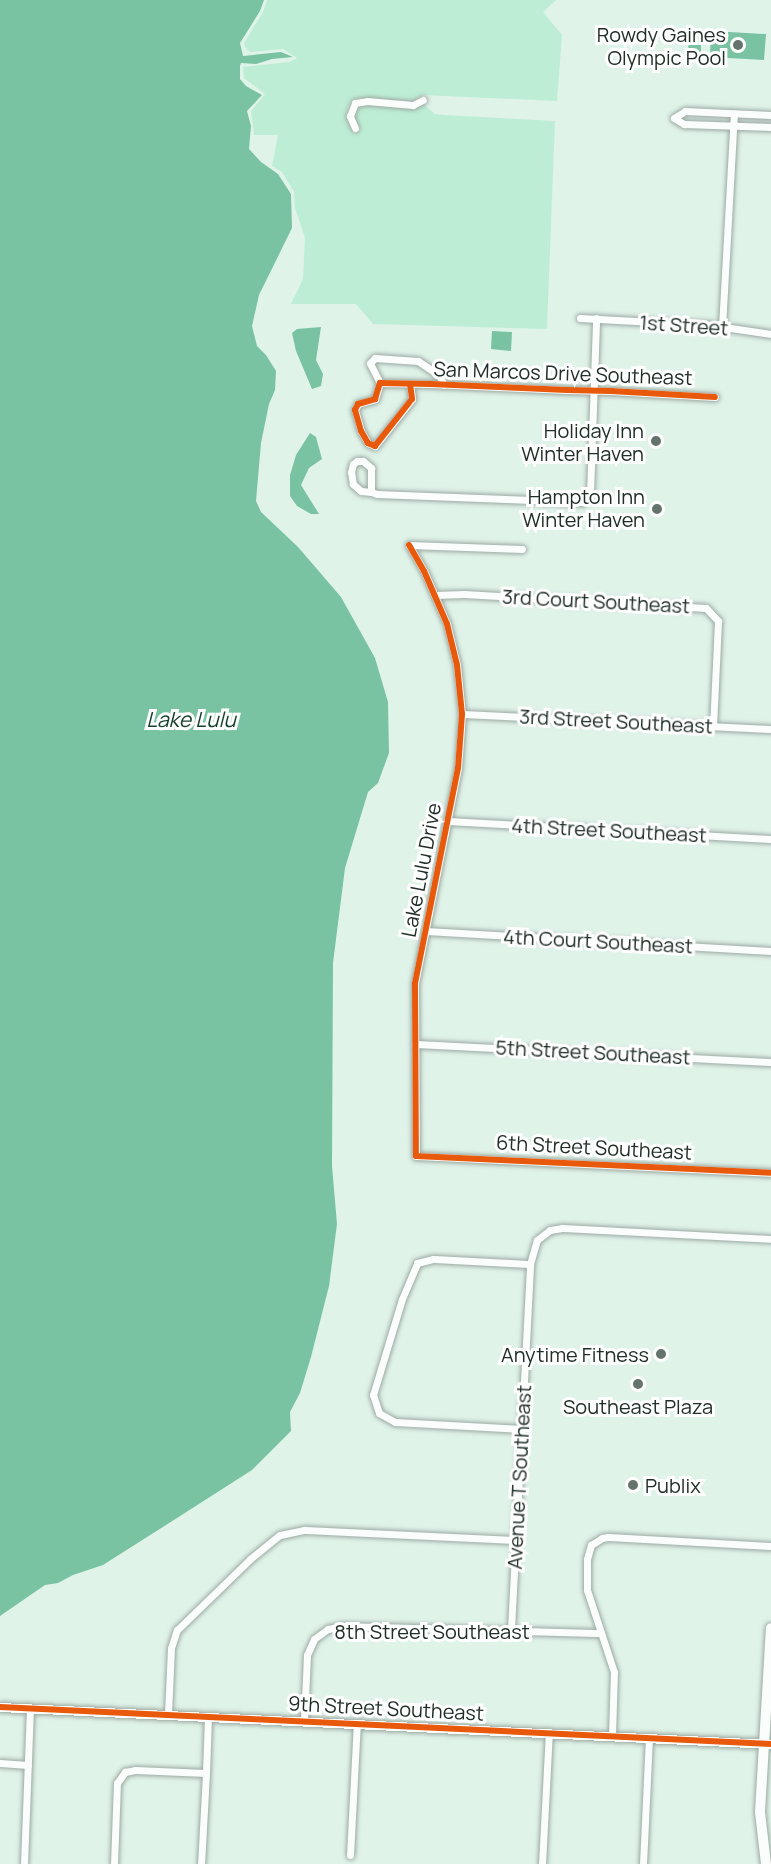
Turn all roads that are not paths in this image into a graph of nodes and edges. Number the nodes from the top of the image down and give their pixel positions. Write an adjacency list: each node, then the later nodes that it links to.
1 (423, 100): 6 (street)
2 (734, 113): 3 (street); 4 (street); 4 (street)
3 (771, 115)
4 (733, 125): 5 (street); 9 (street)
5 (771, 127)
6 (355, 128)
7 (580, 318): 8 (street, 1st Street)
8 (594, 318): 9 (street, 1st Street); 14 (street)
9 (722, 327): 10 (street, 1st Street)
10 (771, 334)
11 (380, 383): 12 (street, San Marcos Drive Southeast); 12 (street, San Marcos Drive Southeast); 13 (street)
12 (410, 384): 13 (street, San Marcos Drive Southeast)
13 (444, 385): 14 (street, San Marcos Drive Southeast)
14 (594, 391): 15 (street, San Marcos Drive Southeast); 16 (street)
15 (714, 397)
16 (371, 492): 16 (street)
17 (522, 549): 18 (street, Lake Lulu Drive)
18 (435, 595): 19 (street, Lake Lulu Drive); 20 (street, 3rd Court Southeast)
19 (462, 714): 20 (street, 3rd Street Southeast); 22 (street, Lake Lulu Drive)
20 (712, 726): 21 (street, 3rd Street Southeast)
21 (771, 729)
22 (447, 821): 23 (street, 4th Street Southeast); 24 (street, Lake Lulu Drive)
23 (771, 839)
24 (425, 931): 25 (street, 4th Court Southeast); 26 (street, Lake Lulu Drive)
25 (771, 951)
26 (415, 1044): 27 (street, 5th Street Southeast); 28 (street, Lake Lulu Drive)
27 (771, 1062)
28 (416, 1156): 29 (street, 6th Street Southeast)
29 (771, 1173)
30 (771, 1239): 31 (street, Avenue T Southeast)
31 (530, 1264): 32 (street, Avenue T Southeast); 32 (street)
32 (522, 1430): 33 (street, Avenue T Southeast)
33 (516, 1540): 36 (street, Avenue T Southeast); 41 (street)
34 (771, 1546): 37 (street)
35 (771, 1628): 38 (main road)
36 (511, 1629): 37 (street, 8th Street Southeast); 43 (street, 8th Street Southeast)
37 (601, 1633): 46 (street)
38 (771, 1638): 48 (main road)
39 (0, 1707): 40 (street, 9th Street Southeast)
40 (30, 1708): 41 (street, 9th Street Southeast); 50 (street)
41 (168, 1714): 42 (street, 9th Street Southeast)
42 (208, 1716): 43 (street, 9th Street Southeast); 51 (street)
43 (304, 1721): 44 (street, 9th Street Southeast)
44 (357, 1723): 45 (street, 9th Street Southeast); 52 (street)
45 (549, 1732): 46 (street, 9th Street Southeast); 56 (street)
46 (612, 1735): 47 (street, 9th Street Southeast)
47 (649, 1737): 48 (street, 9th Street Southeast); 57 (street)
48 (767, 1744): 58 (main road)
49 (0, 1763): 50 (street)
50 (28, 1765): 53 (street)
51 (206, 1773): 54 (street); 55 (street)
52 (350, 1855)
53 (24, 1864)
54 (114, 1864)
55 (201, 1864)
56 (542, 1864)
57 (643, 1864)
58 (766, 1864)

